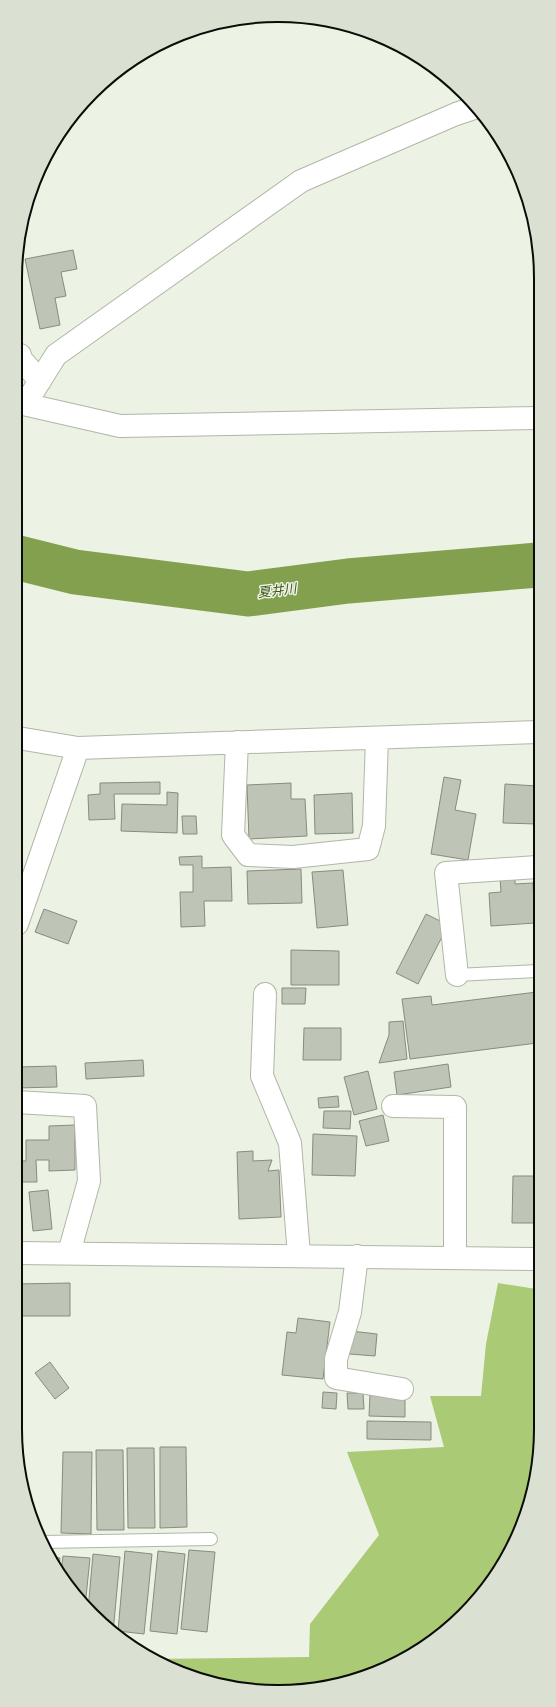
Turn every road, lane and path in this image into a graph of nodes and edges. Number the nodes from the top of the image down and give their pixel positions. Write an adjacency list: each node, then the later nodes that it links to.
1 (470, 109): 3 (street)
2 (22, 360): 3 (street)
3 (40, 381): 4 (street)
4 (23, 403): 5 (street)
5 (534, 418)
6 (534, 732): 7 (street)
7 (377, 738): 9 (street); 9 (street)
8 (22, 739): 10 (street)
9 (237, 742): 10 (street)
10 (78, 748): 12 (street)
11 (534, 867): 14 (street)
12 (22, 910)
13 (534, 971): 14 (lane)
14 (457, 975)
15 (265, 994): 20 (street)
16 (22, 1102): 19 (street)
17 (393, 1106): 22 (street)
18 (22, 1253): 19 (street)
19 (69, 1253): 20 (street)
20 (299, 1255): 21 (street)
21 (357, 1256): 22 (street); 24 (street)
22 (455, 1258): 23 (street)
23 (534, 1259)
24 (402, 1389)
25 (211, 1539): 26 (lane)
26 (48, 1542)

